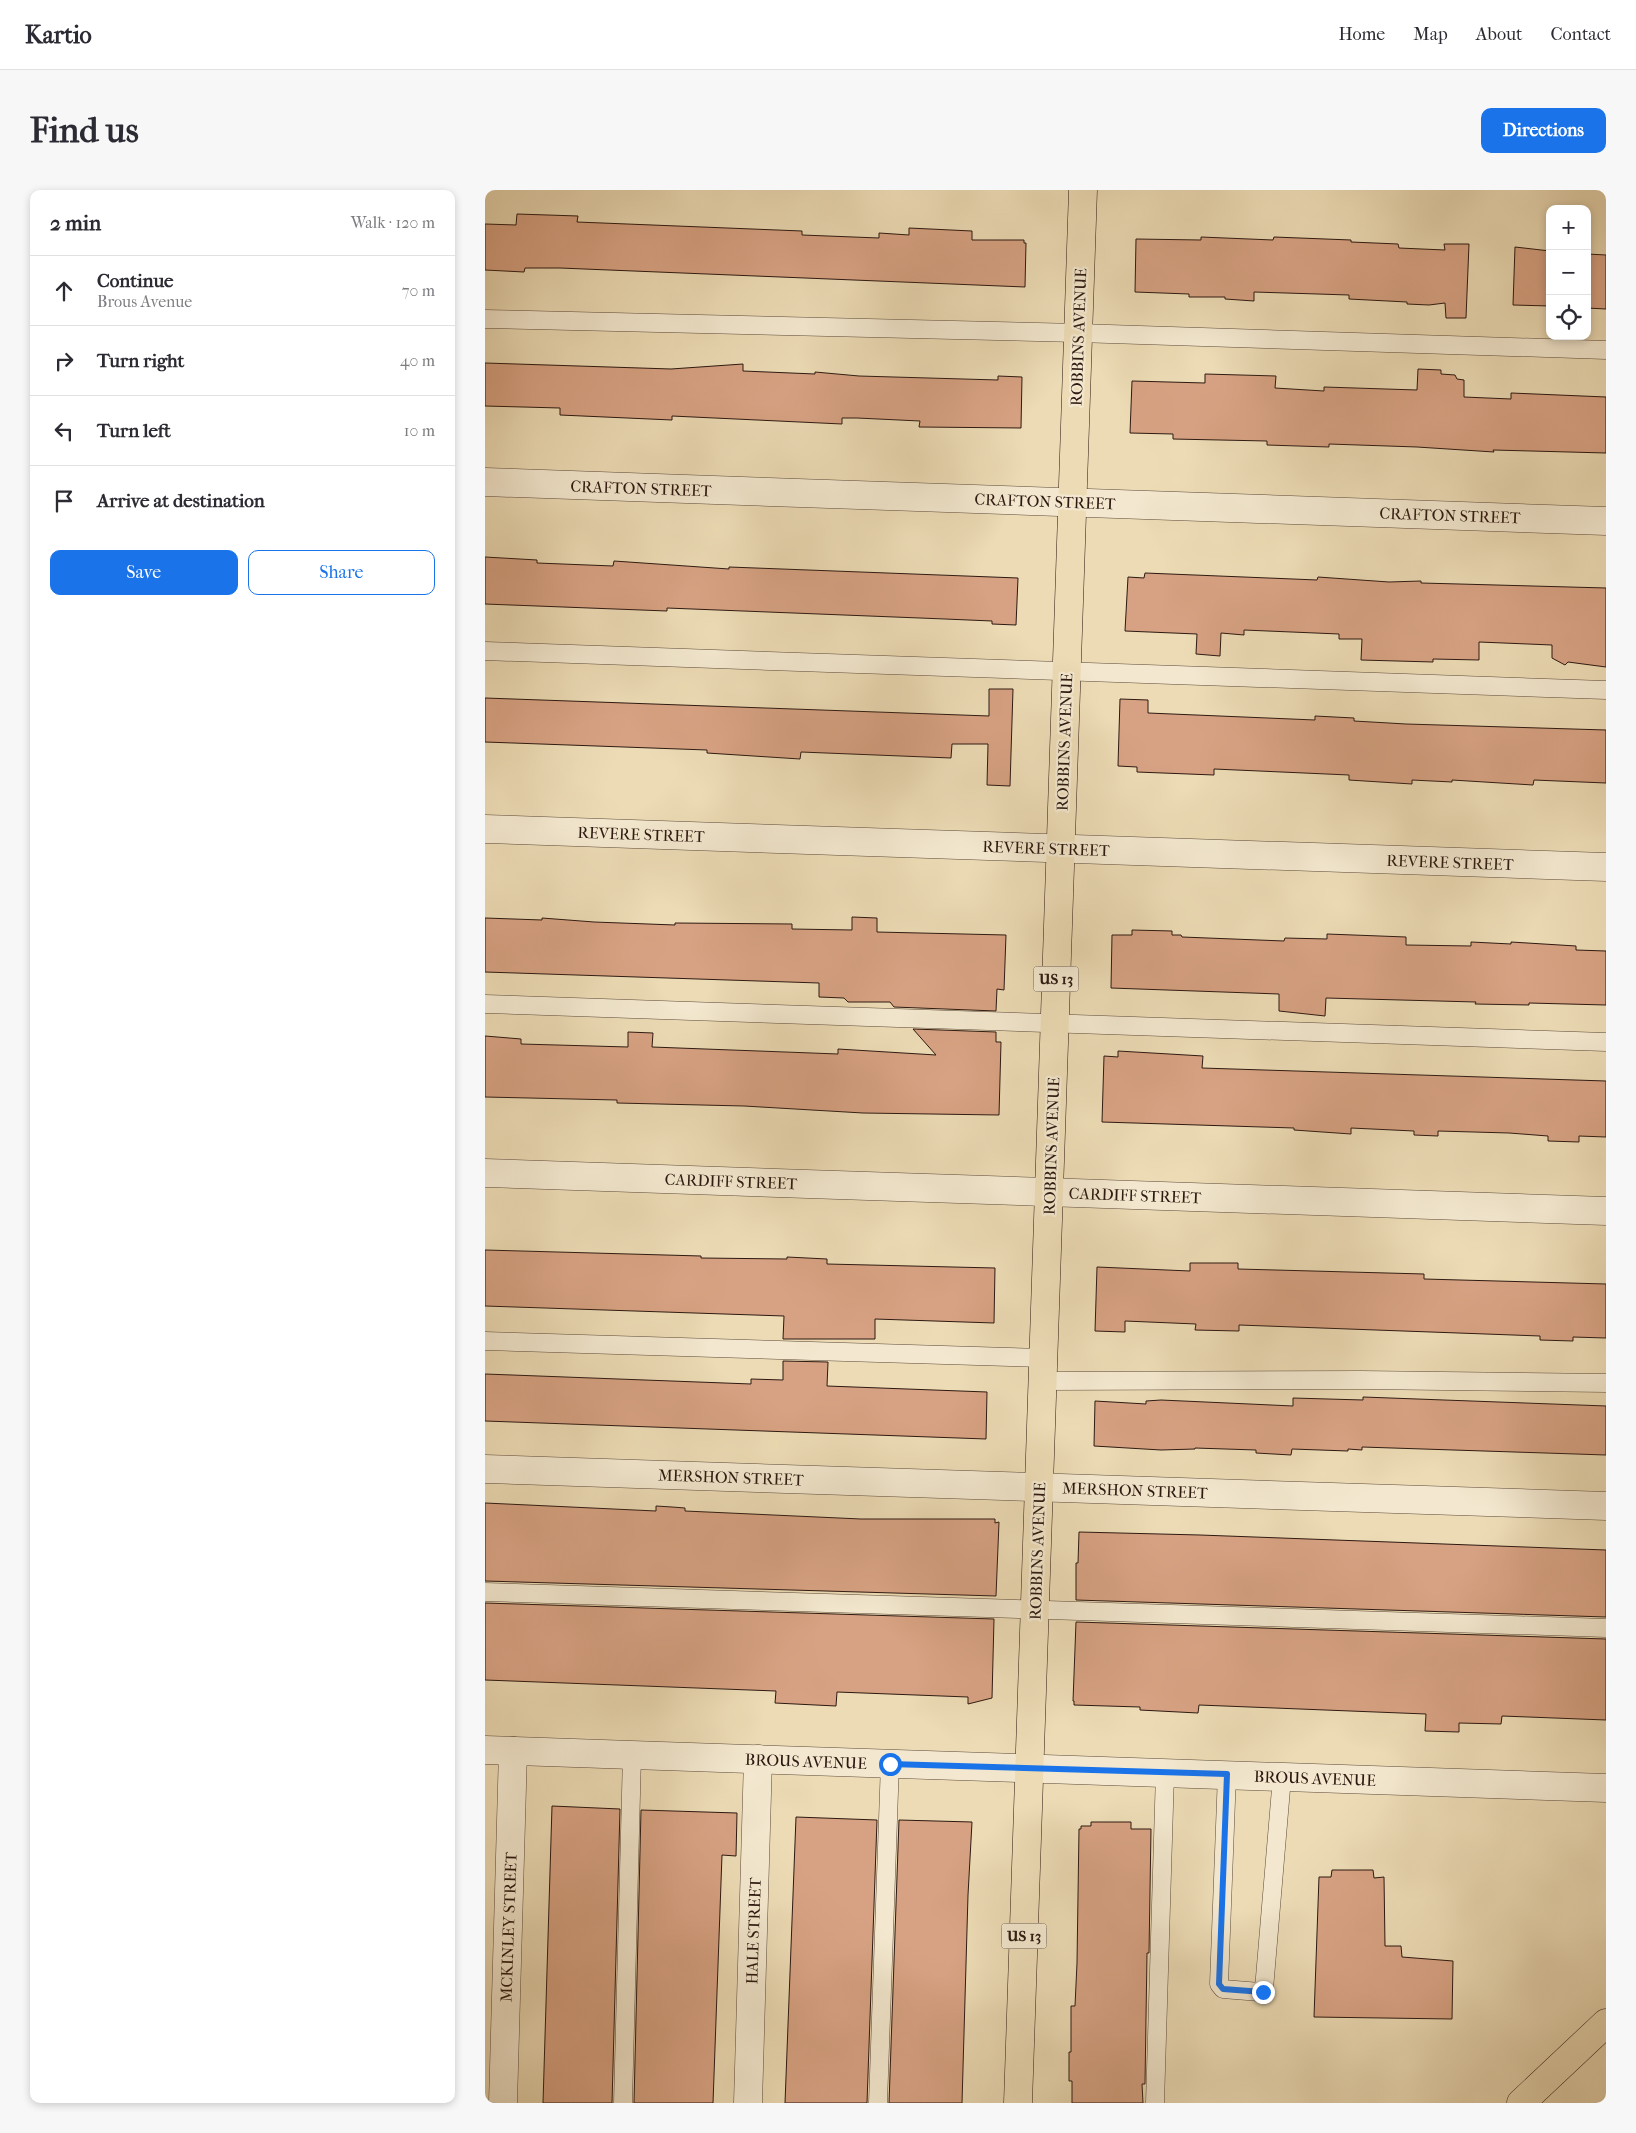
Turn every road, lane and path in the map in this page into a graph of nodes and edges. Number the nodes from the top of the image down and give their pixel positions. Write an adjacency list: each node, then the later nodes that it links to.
1 (1083, 190): 3 (main road, ROBBINS AVENUE / US 13)
2 (485, 319): 3 (lane)
3 (1078, 333): 4 (lane); 6 (main road, ROBBINS AVENUE / US 13)
4 (1606, 350)
5 (485, 482): 6 (street, CRAFTON STREET)
6 (1072, 502): 7 (street, CRAFTON STREET); 9 (main road, ROBBINS AVENUE / US 13)
7 (1606, 521)
8 (485, 651): 9 (lane)
9 (1066, 671): 10 (lane); 12 (main road, ROBBINS AVENUE / US 13)
10 (1606, 690)
11 (485, 829): 12 (street, REVERE STREET)
12 (1061, 848): 13 (street, REVERE STREET); 15 (main road, ROBBINS AVENUE / US 13)
13 (1606, 867)
14 (485, 1004): 15 (lane)
15 (1055, 1023): 16 (lane); 18 (main road, ROBBINS AVENUE / US 13)
16 (1606, 1042)
17 (485, 1173): 18 (street, CARDIFF STREET)
18 (1049, 1192): 19 (street, CARDIFF STREET); 21 (main road, ROBBINS AVENUE / US 13)
19 (1606, 1211)
20 (485, 1341): 21 (lane)
21 (1043, 1370): 22 (lane); 24 (main road, ROBBINS AVENUE / US 13)
22 (1606, 1383)
23 (485, 1469): 24 (street, MERSHON STREET)
24 (1039, 1487): 25 (street, MERSHON STREET); 27 (main road, ROBBINS AVENUE / US 13)
25 (1606, 1506)
26 (485, 1592): 27 (lane)
27 (1035, 1610): 28 (lane); 34 (main road, ROBBINS AVENUE / US 13)
28 (1606, 1628)
29 (485, 1750): 30 (street, BROUS AVENUE)
30 (513, 1751): 31 (street, BROUS AVENUE); 40 (street, MCKINLEY STREET)
31 (632, 1755): 32 (street, BROUS AVENUE); 41 (lane)
32 (758, 1760): 33 (street, BROUS AVENUE); 42 (street, HALE STREET)
33 (890, 1764): 34 (street, BROUS AVENUE); 43 (lane)
34 (1029, 1768): 35 (street, BROUS AVENUE); 44 (main road, ROBBINS AVENUE / US 13)
35 (1165, 1773): 36 (street, BROUS AVENUE); 45 (lane)
36 (1227, 1774): 37 (street, BROUS AVENUE); 37 (lane)
37 (1282, 1777): 38 (street, BROUS AVENUE)
38 (1606, 1788)
39 (1606, 2023): 46 (main road)
40 (503, 2103)
41 (623, 2103)
42 (748, 2103)
43 (878, 2103)
44 (1018, 2103)
45 (1155, 2103)
46 (1521, 2103)

